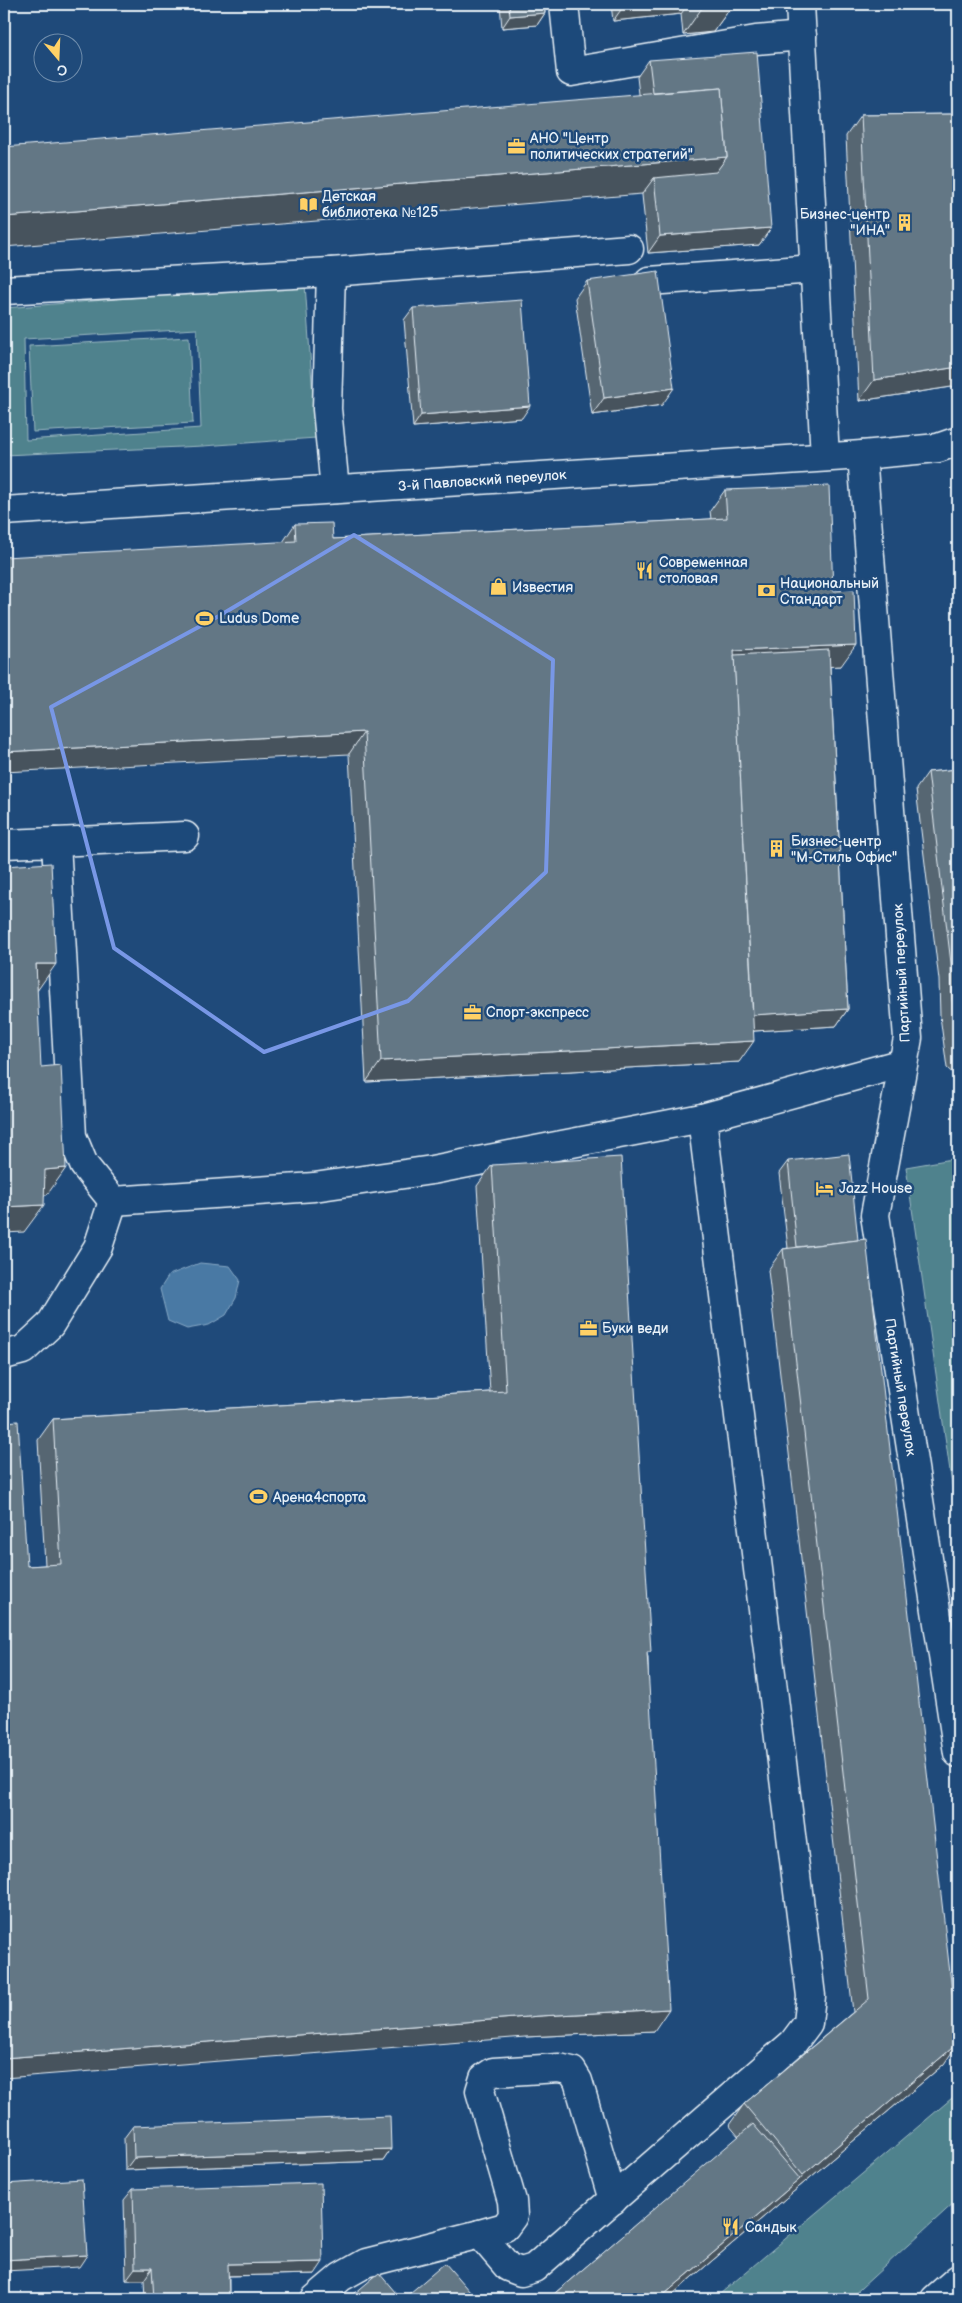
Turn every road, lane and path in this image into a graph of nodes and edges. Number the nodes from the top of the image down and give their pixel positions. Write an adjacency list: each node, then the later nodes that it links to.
1 (564, 4): 3 (street)
2 (800, 4): 3 (street)
3 (802, 36): 5 (street)
4 (629, 249): 6 (street)
5 (815, 269): 7 (street); 11 (street)
6 (331, 272): 8 (street); 12 (street)
7 (648, 281)
8 (4, 290)
9 (958, 441): 10 (street, 3-й Павловский переулок)
10 (862, 455): 11 (street, 3-й Павловский переулок); 17 (street, Партийный переулок)
11 (825, 457): 12 (street, 3-й Павловский переулок)
12 (335, 489): 13 (street, 3-й Павловский переулок)
13 (4, 511)
14 (185, 836): 15 (street)
15 (56, 842): 16 (street); 19 (street)
16 (4, 844)
17 (903, 1063): 18 (street); 21 (street, Партийный переулок)
18 (702, 1118): 19 (street); 22 (street)
19 (112, 1202): 20 (street)
20 (4, 1354)
21 (958, 1752)
22 (613, 2200): 23 (street); 23 (street)
23 (480, 2234): 25 (street)
24 (958, 2279): 26 (street)
25 (315, 2299)
26 (935, 2299)

